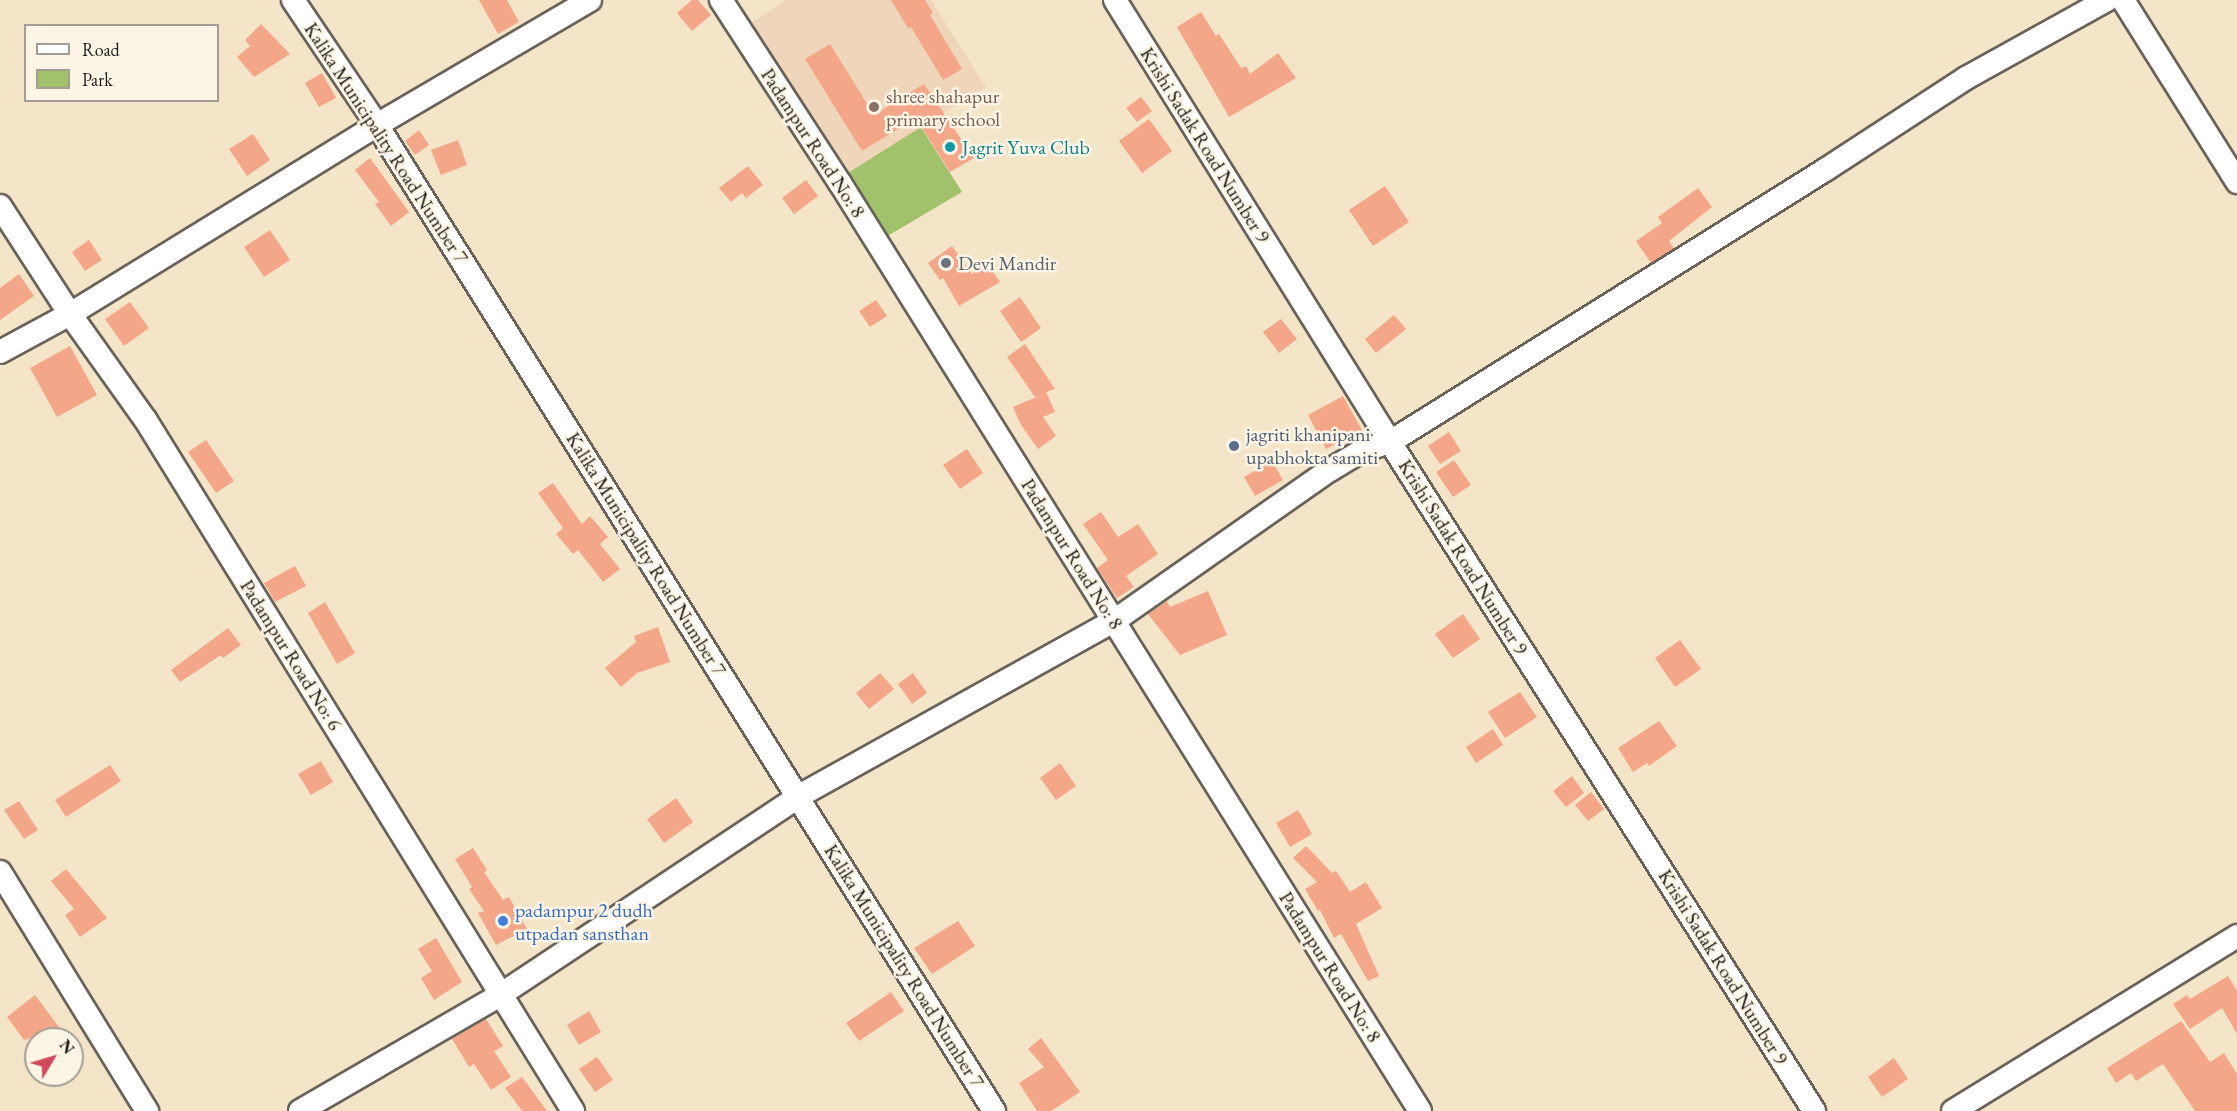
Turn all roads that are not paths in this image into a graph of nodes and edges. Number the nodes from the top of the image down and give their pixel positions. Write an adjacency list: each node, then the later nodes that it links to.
1 (293, 0): 7 (street, Kalika Municipality Road Number 7)
2 (590, 0): 7 (street)
3 (721, 0): 13 (street, Padampur Road No: 8)
4 (1115, 0): 12 (street, Krishi Sadak Road Number 9)
5 (2107, 0): 12 (street)
6 (2123, 0): 8 (street)
7 (377, 125): 10 (street); 14 (street, Kalika Municipality Road Number 7)
8 (2237, 182)
9 (0, 206): 10 (street, Padampur Road No: 6)
10 (70, 314): 11 (street); 17 (street, Padampur Road No: 6)
11 (0, 352)
12 (1390, 442): 13 (street); 23 (street, Krishi Sadak Road Number 9)
13 (1114, 621): 14 (street); 22 (street, Padampur Road No: 8)
14 (799, 796): 17 (street); 21 (street, Kalika Municipality Road Number 7)
15 (0, 872): 18 (street)
16 (2237, 936): 24 (street)
17 (500, 996): 19 (street); 20 (street, Padampur Road No: 6)
18 (147, 1111)
19 (300, 1111)
20 (573, 1111)
21 (993, 1111)
22 (1420, 1111)
23 (1814, 1111)
24 (1953, 1111)

